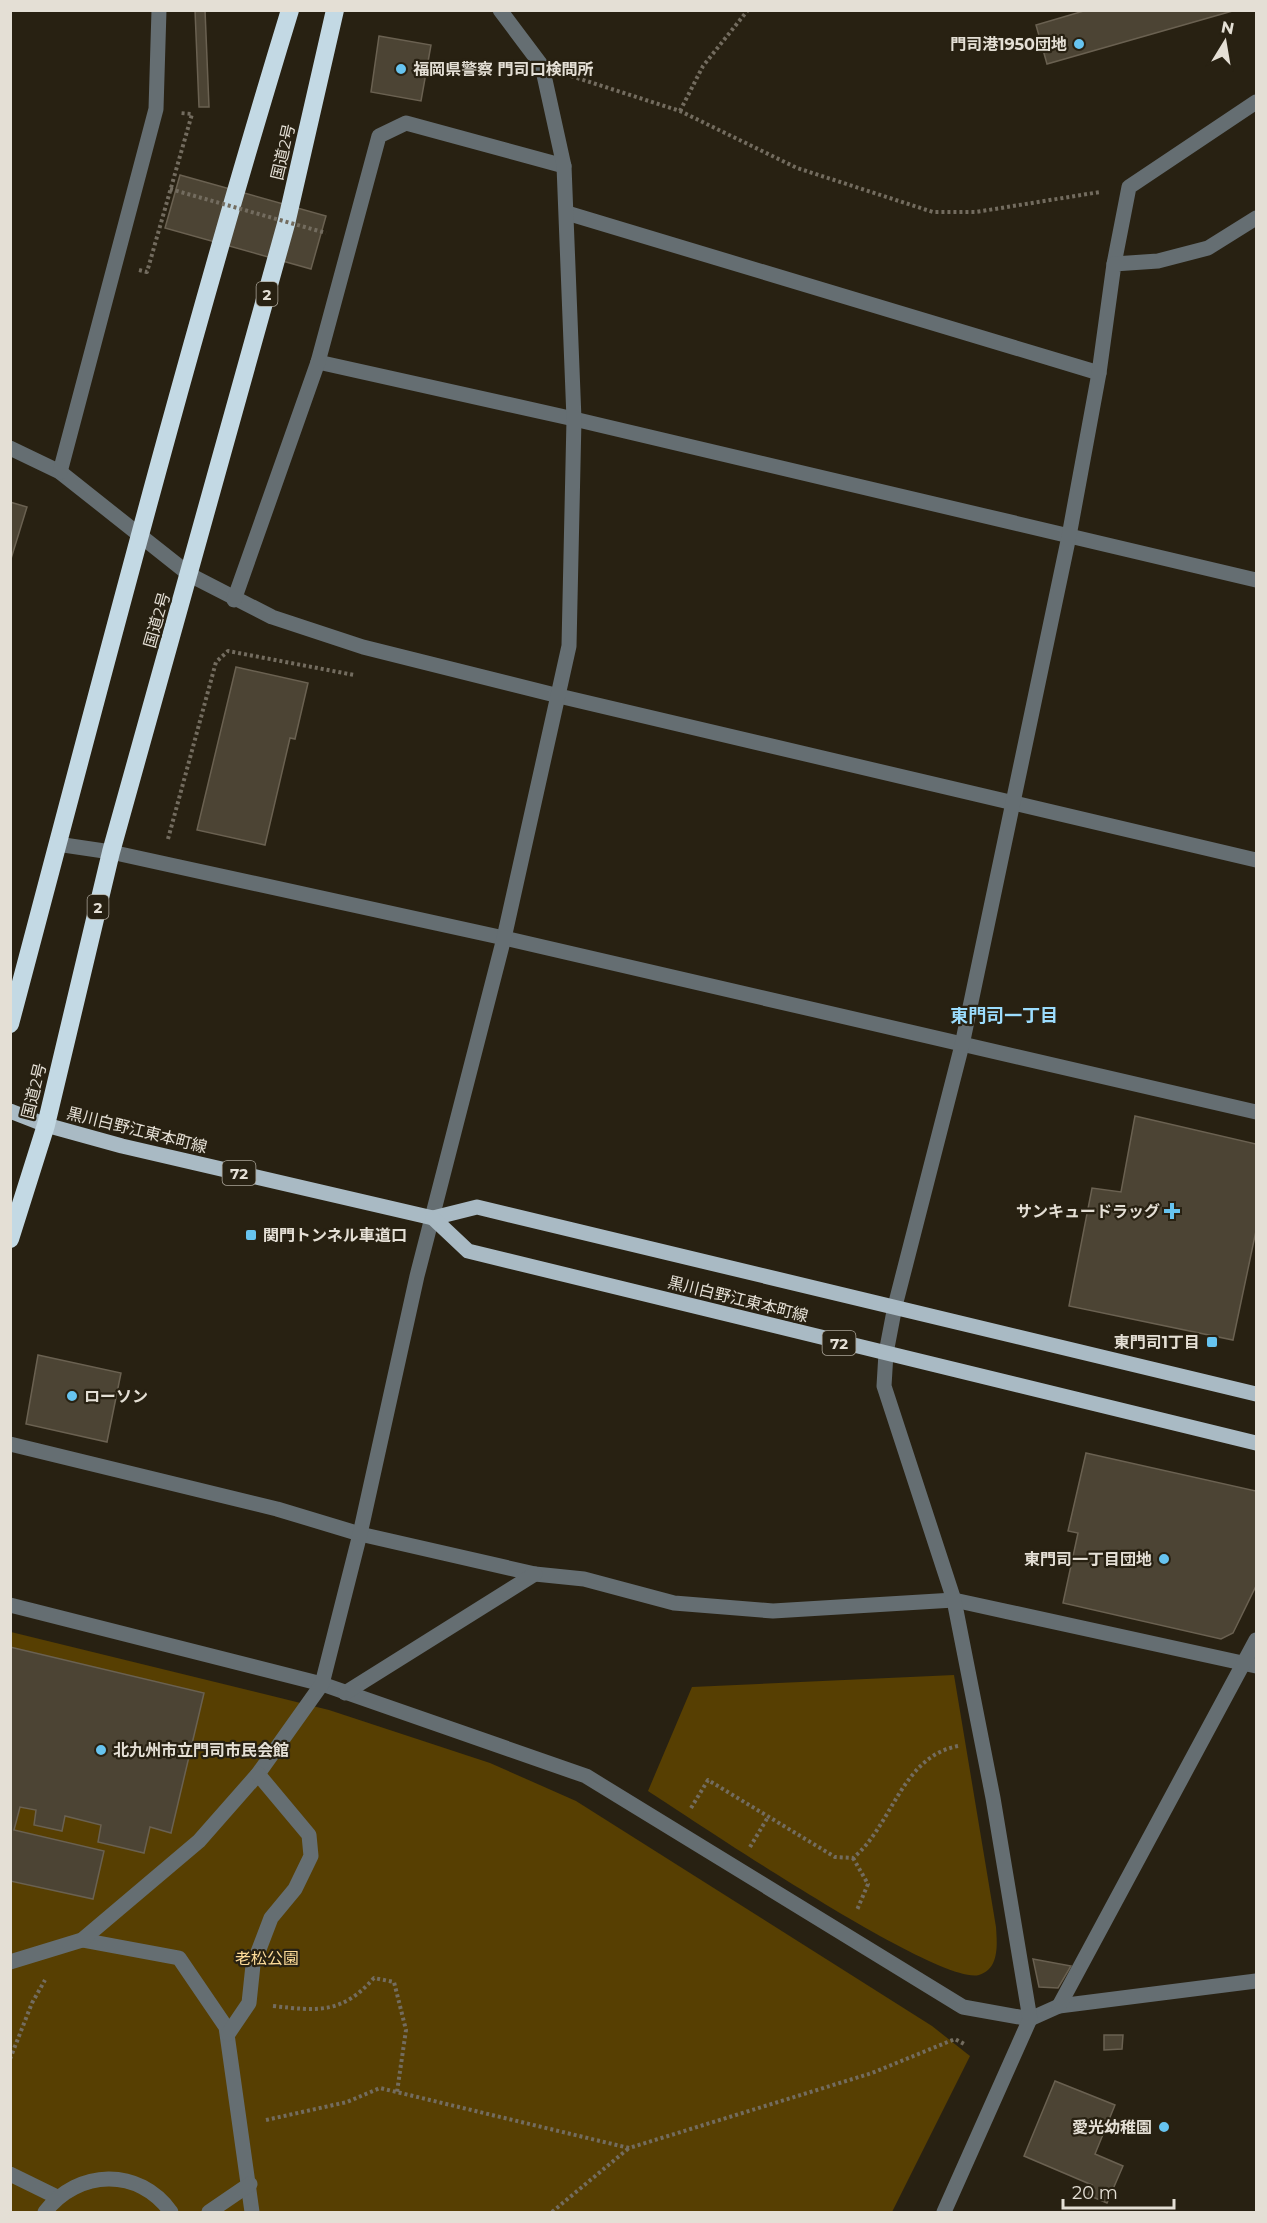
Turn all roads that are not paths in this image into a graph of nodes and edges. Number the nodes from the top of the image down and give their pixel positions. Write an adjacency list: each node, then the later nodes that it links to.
1 (159, 10): 14 (street)
2 (290, 10): 15 (highway, 国道2号)
3 (335, 10): 17 (highway, 国道2号 / 2)
4 (500, 10): 6 (street)
5 (1257, 102): 9 (street)
6 (564, 166): 7 (street); 10 (street)
7 (567, 213): 11 (street); 12 (street)
8 (1257, 218): 9 (street)
9 (1114, 264): 11 (street)
10 (318, 362): 12 (street); 19 (street)
11 (1099, 373): 16 (street)
12 (574, 419): 16 (street); 20 (street)
13 (10, 448): 14 (street)
14 (60, 472): 15 (street)
15 (139, 536): 17 (street); 22 (highway, 国道2号)
16 (1069, 536): 18 (street); 21 (street)
17 (190, 575): 19 (street); 23 (highway, 国道2号 / 2)
18 (1257, 580)
19 (234, 600): 20 (street)
20 (559, 696): 21 (street); 25 (street)
21 (1013, 802): 24 (street); 27 (street)
22 (57, 844): 23 (street); 26 (highway, 国道2号)
23 (111, 852): 25 (street); 30 (highway, 国道2号 / 2)
24 (1257, 860)
25 (504, 938): 27 (street); 31 (street)
26 (10, 1024)
27 (962, 1045): 29 (street); 33 (street)
28 (10, 1111): 30 (main road, 黒川白野江東本町線 / 72)
29 (1257, 1112)
30 (46, 1125): 31 (main road, 黒川白野江東本町線 / 72); 32 (highway, 国道2号 / 2)
31 (433, 1218): 33 (main road, 黒川白野江東本町線 / 72); 34 (main road, 黒川白野江東本町線 / 72); 38 (street)
32 (10, 1239)
33 (895, 1306): 34 (street); 35 (main road, 黒川白野江東本町線 / 72)
34 (886, 1353): 36 (main road, 黒川白野江東本町線 / 72); 40 (street)
35 (1257, 1394)
36 (1257, 1443)
37 (10, 1444): 38 (street)
38 (360, 1534): 39 (street); 44 (street)
39 (535, 1574): 40 (street); 45 (street)
40 (954, 1600): 43 (street); 51 (street)
41 (10, 1605): 44 (street)
42 (1257, 1640): 43 (street)
43 (1251, 1665): 50 (street)
44 (322, 1684): 45 (street); 46 (street)
45 (345, 1692): 51 (street)
46 (258, 1774): 47 (street); 52 (street)
47 (82, 1940): 48 (street); 52 (street)
48 (10, 1962)
49 (1257, 1981): 50 (street)
50 (1059, 2006): 51 (street)
51 (1030, 2019): 60 (street)
52 (228, 2034): 54 (street)
53 (10, 2174): 55 (street)
54 (250, 2184): 58 (street); 59 (street)
55 (57, 2197): 56 (street); 57 (street)
56 (45, 2212)
57 (171, 2212)
58 (210, 2212)
59 (252, 2212)
60 (944, 2212)

